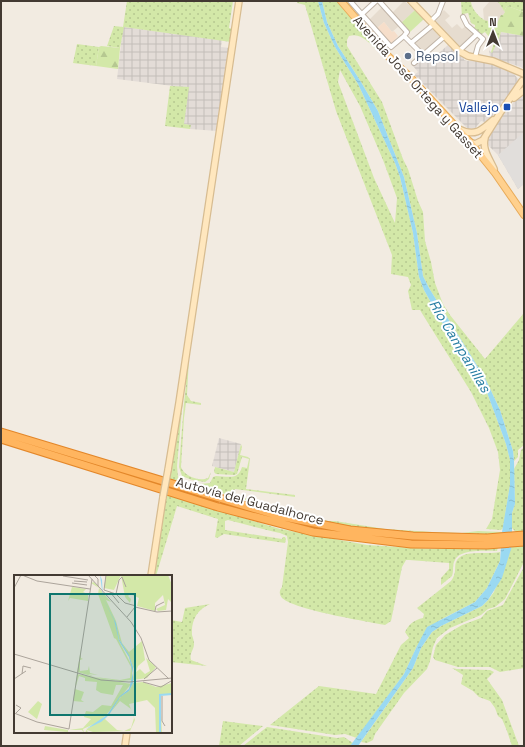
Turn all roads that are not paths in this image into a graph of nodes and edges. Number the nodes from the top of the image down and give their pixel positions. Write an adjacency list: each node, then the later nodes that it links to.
1 (239, 1): 33 (street, bridge)
2 (341, 1): 23 (main road, Avenida José Ortega y Gasset)
3 (377, 1): 7 (street); 11 (street)
4 (411, 1): 9 (street)
5 (443, 1): 9 (street)
6 (350, 2): 7 (street)
7 (362, 14): 11 (street)
8 (463, 17): 10 (street)
9 (432, 23): 12 (street); 13 (street)
10 (477, 34): 14 (street); 16 (street)
11 (404, 36): 13 (street)
12 (445, 36): 14 (street); 15 (street)
13 (411, 43): 15 (street)
14 (459, 51): 16 (street)
15 (423, 55): 17 (street)
16 (475, 57): 18 (street)
17 (414, 63)
18 (523, 79): 20 (street)
19 (524, 90): 20 (street)
20 (508, 104): 21 (street)
21 (500, 113): 22 (street); 24 (street)
22 (485, 127): 23 (street); 25 (street)
23 (458, 129): 25 (main road, Avenida José Ortega y Gasset)
24 (485, 137): 25 (street); 26 (street, Avenida José Ortega y Gasset)
25 (474, 145): 26 (main road, Avenida José Ortega y Gasset)
26 (495, 173): 27 (main road, Avenida José Ortega y Gasset)
27 (524, 215)
28 (1, 432): 31 (highway, Autovía del Guadalhorce)
29 (1, 439): 31 (highway, Autovía del Guadalhorce)
30 (524, 535): 31 (highway, Autovía del Guadalhorce)
31 (487, 541): 32 (highway, Autovía del Guadalhorce)
32 (524, 542)
33 (151, 575)
34 (127, 733): 35 (street)
35 (125, 746)

